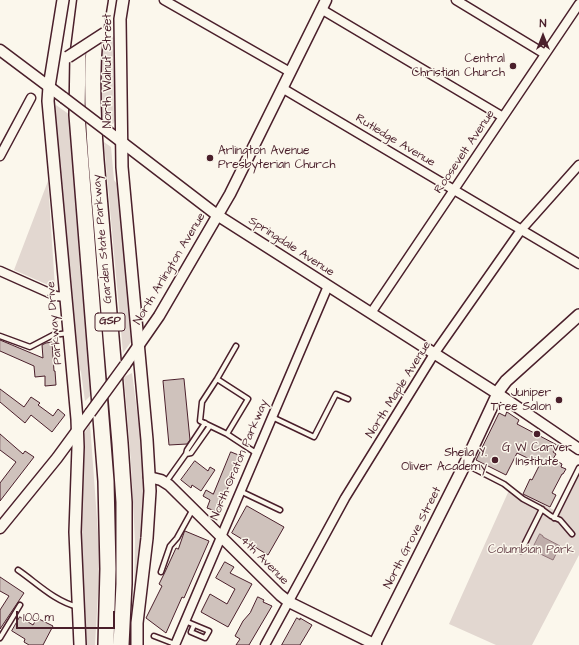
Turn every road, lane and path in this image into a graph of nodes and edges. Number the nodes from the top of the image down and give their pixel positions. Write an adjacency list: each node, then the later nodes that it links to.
1 (63, 0): 10 (main road, Parkway Drive)
2 (84, 0): 70 (highway, Garden State Parkway / GSP)
3 (100, 0): 71 (highway, Garden State Parkway / GSP)
4 (123, 0): 9 (main road, North Walnut Street)
5 (164, 0): 13 (street)
6 (456, 0): 12 (street)
7 (323, 4): 13 (street, North Arlington Avenue); 17 (street)
8 (579, 4): 12 (street, Roosevelt Avenue)
9 (120, 20): 10 (main road, bridge); 18 (main road, North Walnut Street)
10 (57, 39): 14 (main road, Parkway Drive)
11 (0, 50): 14 (street, Springdale Avenue)
12 (545, 54): 17 (street, Roosevelt Avenue)
13 (290, 72): 15 (street, North Arlington Avenue)
14 (49, 87): 18 (street, Springdale Avenue, bridge); 27 (main road, Parkway Drive)
15 (282, 88): 21 (street, Rutledge Avenue); 22 (street, North Arlington Avenue)
16 (31, 98): 19 (street)
17 (503, 117): 21 (street, Roosevelt Avenue)
18 (121, 142): 22 (street, Springdale Avenue); 33 (main road)
19 (0, 156)
20 (579, 165): 23 (street, North Maple Avenue)
21 (454, 190): 23 (street, Rutledge Avenue); 28 (street, Roosevelt Avenue)
22 (217, 215): 26 (street, Springdale Avenue); 33 (street, North Arlington Avenue)
23 (520, 230): 24 (street, Rutledge Avenue); 34 (street, North Maple Avenue)
24 (579, 264)
25 (0, 271): 27 (street)
26 (328, 286): 28 (street, Springdale Avenue); 38 (street, North Oraton Parkway)
27 (66, 297): 30 (main road, Parkway Drive)
28 (371, 313): 34 (street, Springdale Avenue)
29 (579, 315): 36 (main road, North Grove Street)
30 (69, 333): 31 (lane); 41 (main road, Parkway Drive)
31 (0, 336)
32 (236, 346): 35 (lane)
33 (138, 347): 41 (street, North Arlington Avenue, bridge); 48 (main road)
34 (434, 354): 36 (street, Springdale Avenue); 61 (street, North Maple Avenue)
35 (217, 379): 39 (lane); 42 (lane)
36 (498, 394): 43 (street, Springdale Avenue); 46 (main road, North Grove Street)
37 (348, 399): 38 (lane)
38 (272, 417): 44 (street, North Oraton Parkway)
39 (205, 423): 40 (lane); 45 (lane)
40 (210, 426): 42 (lane); 45 (lane)
41 (77, 431): 55 (street, North Arlington Avenue); 63 (main road, Parkway Drive)
42 (226, 434): 44 (lane)
43 (579, 449)
44 (256, 452): 50 (street, North Oraton Parkway)
45 (186, 454): 49 (lane)
46 (465, 464): 52 (lane); 74 (main road, North Grove Street)
47 (579, 468): 54 (lane)
48 (149, 477): 49 (street, 4th Avenue); 72 (main road)
49 (166, 482): 51 (street, 4th Avenue)
50 (240, 491): 53 (lane); 57 (street, North Oraton Parkway)
51 (193, 508): 57 (street, 4th Avenue); 60 (lane)
52 (542, 509): 54 (lane); 58 (lane)
53 (280, 510)
54 (554, 518): 56 (lane)
55 (0, 528)
56 (572, 534)
57 (220, 536): 61 (street, 4th Avenue); 64 (street, North Oraton Parkway)
58 (521, 551)
59 (18, 570): 63 (lane)
60 (161, 572)
61 (289, 602): 73 (street, North Maple Avenue); 74 (street, 4th Avenue)
62 (20, 605): 67 (lane)
63 (78, 607): 69 (main road, Parkway Drive)
64 (185, 620): 65 (lane); 68 (street, North Oraton Parkway)
65 (194, 625)
66 (154, 636): 68 (lane)
67 (0, 638)
68 (175, 644)
69 (80, 645)
70 (106, 645)
71 (121, 645)
72 (137, 645)
73 (265, 645)
74 (375, 645)

